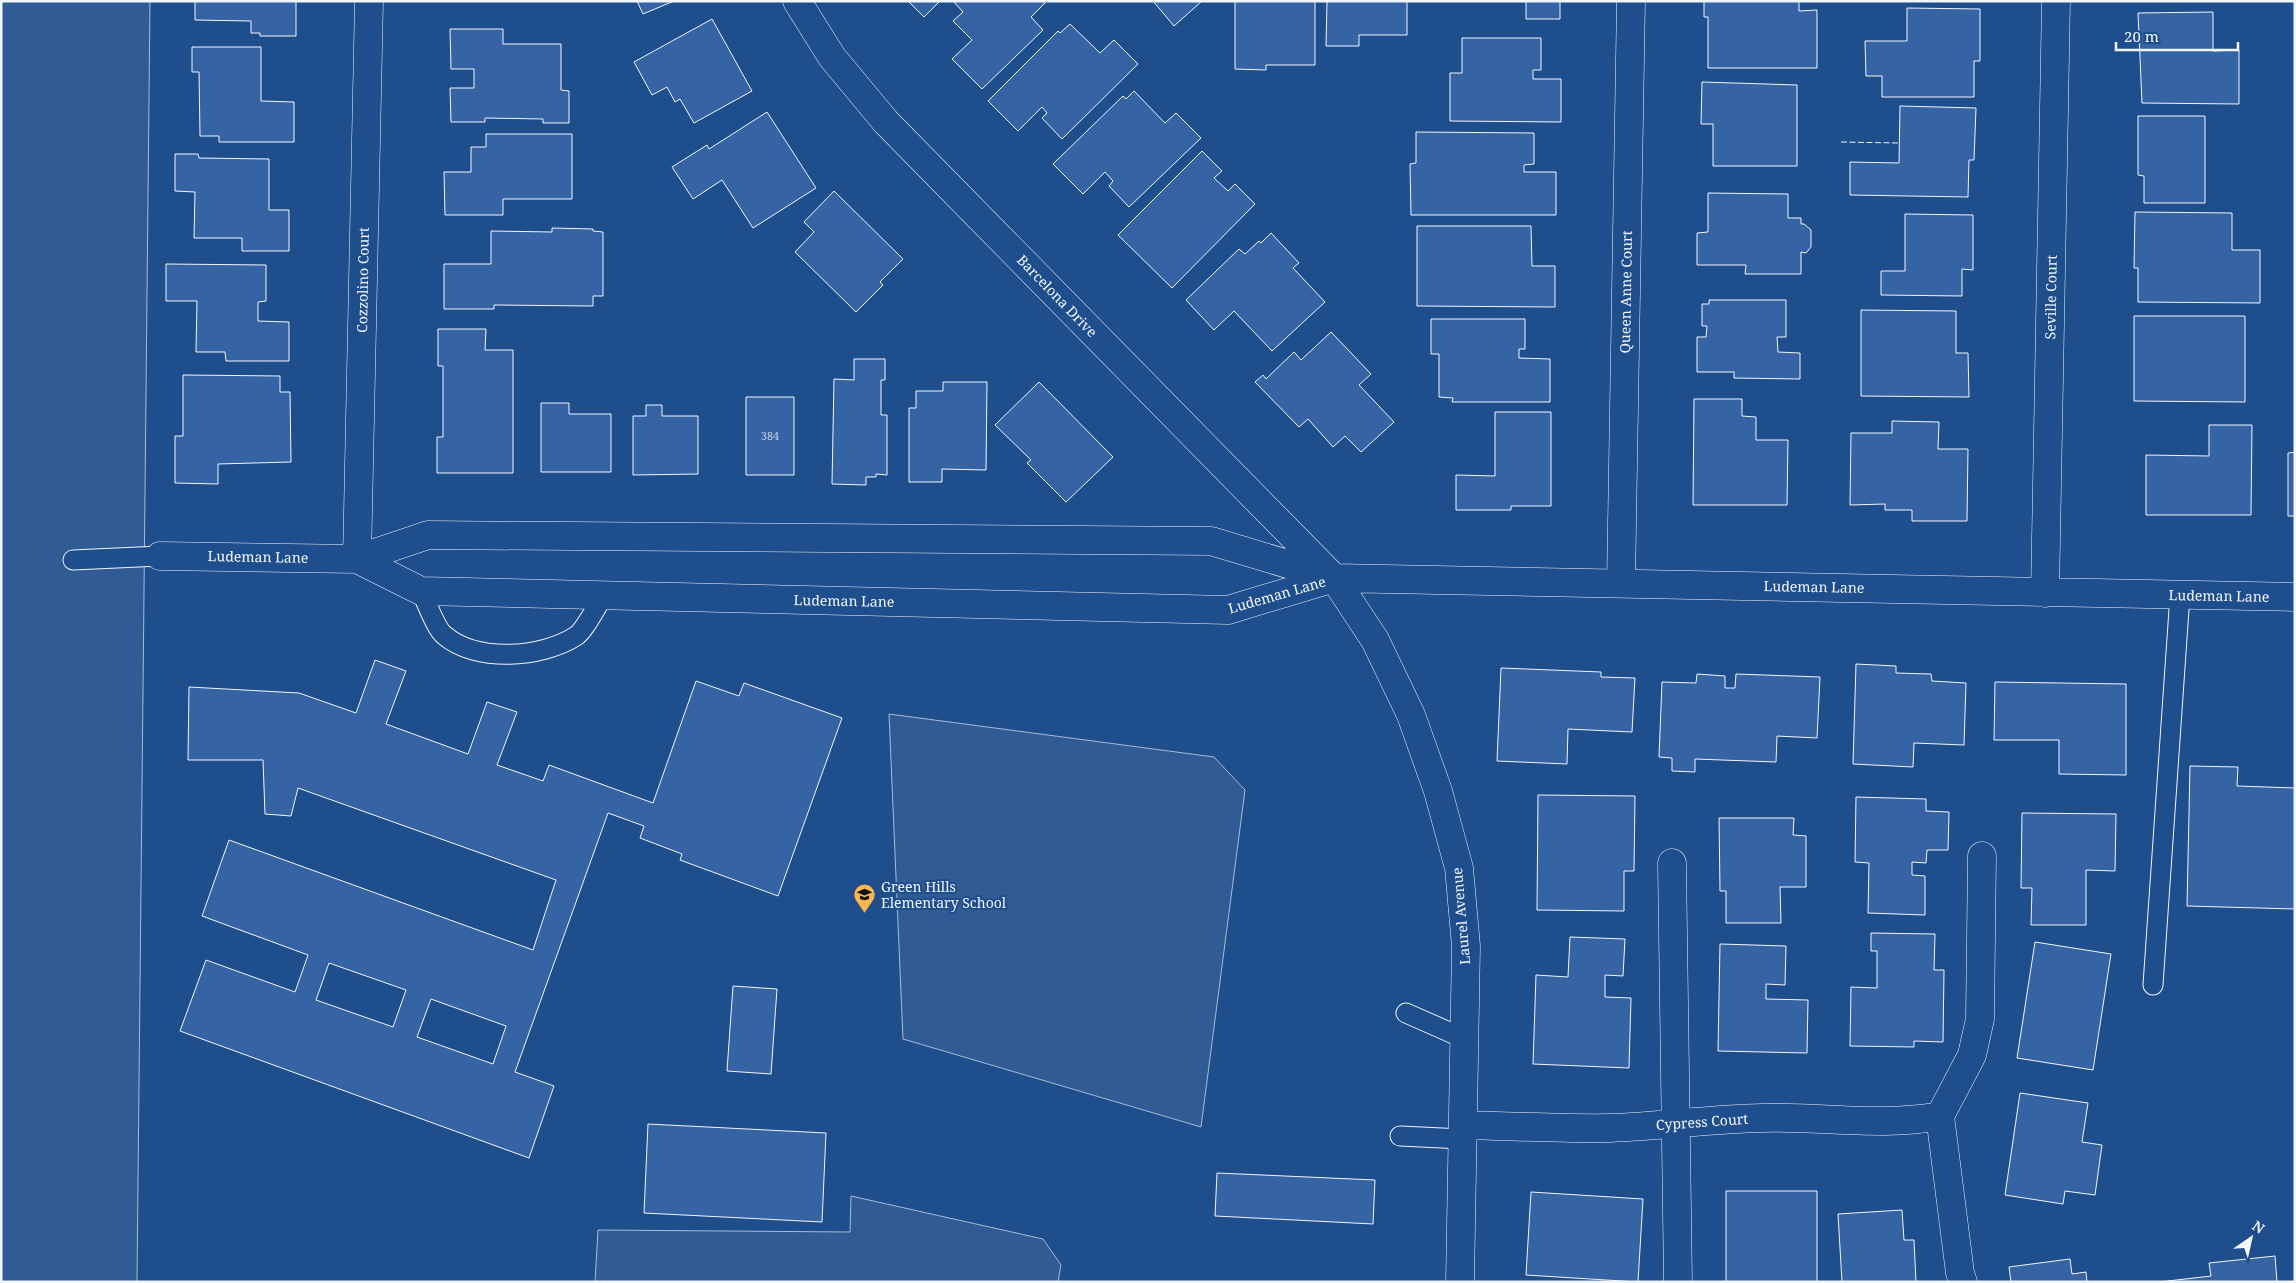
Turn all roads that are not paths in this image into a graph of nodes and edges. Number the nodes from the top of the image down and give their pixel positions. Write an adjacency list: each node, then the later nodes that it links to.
1 (368, 1): 6 (street, Cozzolino Court)
2 (797, 1): 8 (street, Barcelona Drive)
3 (1631, 1): 9 (street, Queen Anne Court)
4 (2056, 1): 11 (street, Seville Court)
5 (160, 556): 6 (street, Ludeman Lane); 7 (lane)
6 (356, 559): 8 (street, Ludeman Lane); 10 (street, Ludeman Lane)
7 (72, 560)
8 (1334, 578): 9 (street, Ludeman Lane); 12 (street, Ludeman Lane); 19 (street, Laurel Avenue)
9 (1621, 582): 11 (street, Ludeman Lane)
10 (421, 591): 12 (street, Ludeman Lane); 12 (lane)
11 (2045, 592): 13 (street, Ludeman Lane)
12 (604, 595)
13 (2180, 595): 14 (street, Ludeman Lane); 17 (lane)
14 (2295, 597)
15 (1982, 856): 20 (street)
16 (1672, 863): 21 (street)
17 (2153, 985)
18 (1406, 1013): 19 (lane)
19 (1464, 1039): 22 (street, Laurel Avenue)
20 (1940, 1116): 21 (street, Cypress Court); 26 (street)
21 (1676, 1125): 22 (street, Cypress Court); 25 (street)
22 (1463, 1132): 23 (lane); 24 (street, Laurel Avenue)
23 (1400, 1136)
24 (1460, 1282)
25 (1678, 1282)
26 (1963, 1282)

